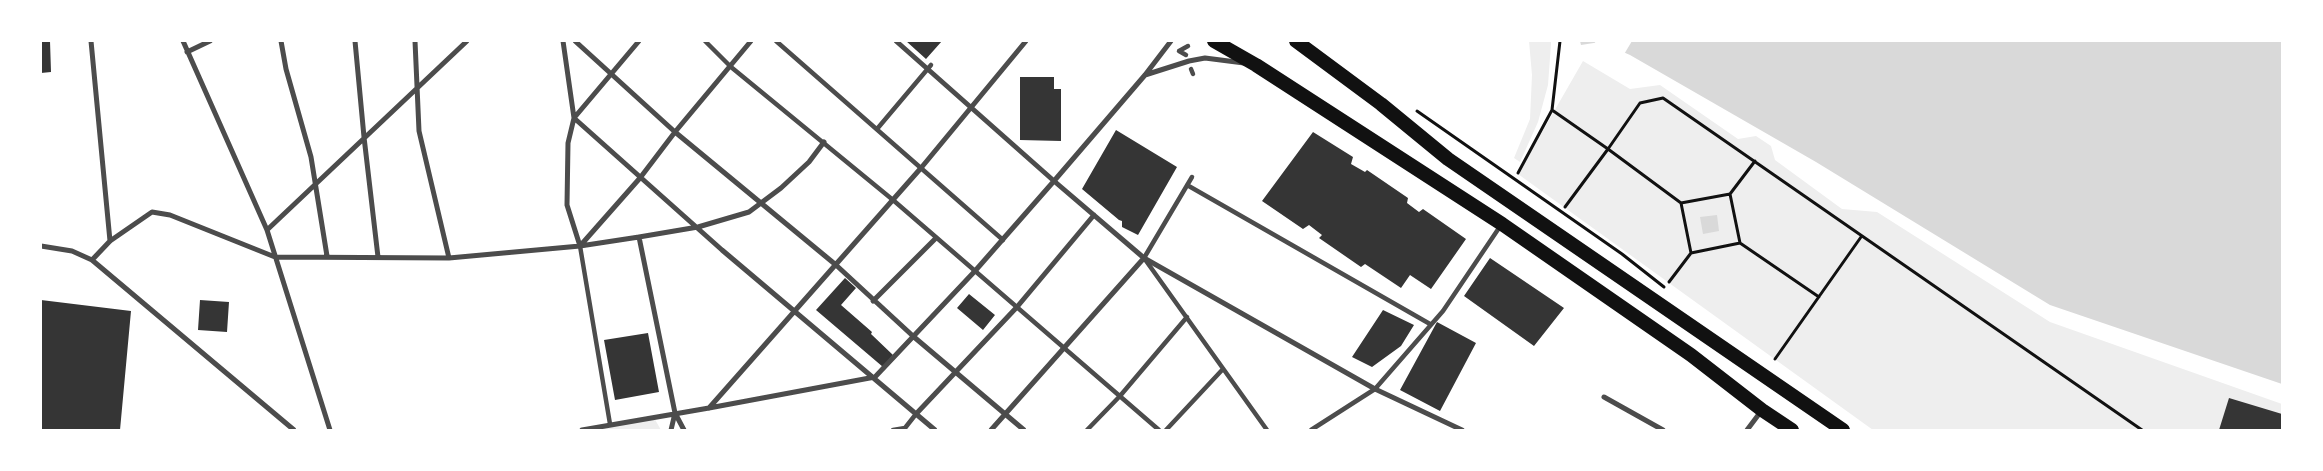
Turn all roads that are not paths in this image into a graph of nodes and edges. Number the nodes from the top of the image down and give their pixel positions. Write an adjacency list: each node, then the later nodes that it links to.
1 (92, 41): 49 (street)
2 (183, 41): 20 (street)
3 (210, 41): 20 (street)
4 (281, 41): 38 (street)
5 (355, 41): 32 (street)
6 (415, 41): 27 (street)
7 (467, 41): 27 (street)
8 (563, 41): 29 (street)
9 (575, 41): 25 (street)
10 (639, 41): 25 (street)
11 (705, 41): 23 (street)
12 (751, 41): 23 (street)
13 (776, 41): 30 (street)
14 (896, 41): 24 (street)
15 (1026, 41): 28 (street)
16 (1171, 41): 26 (street)
17 (1214, 41): 22 (highway)
18 (1296, 41): 97 (highway)
19 (1188, 46): 21 (street)
20 (187, 52): 45 (street)
21 (1186, 55)
22 (1256, 65): 26 (street); 43 (highway)
23 (731, 67): 31 (street); 33 (street)
24 (929, 67): 28 (street); 30 (street)
25 (610, 74): 29 (street); 31 (street)
26 (1145, 75): 37 (street)
27 (417, 87): 32 (street); 55 (street)
28 (971, 109): 34 (street); 37 (street)
29 (574, 118): 36 (street); 51 (street)
30 (877, 129): 34 (street)
31 (675, 132): 36 (street); 41 (street)
32 (364, 137): 38 (street); 54 (street)
33 (824, 142): 40 (street); 41 (street)
34 (921, 168): 40 (street); 48 (street)
35 (1192, 176): 39 (street)
36 (640, 178): 44 (street); 51 (street)
37 (1054, 181): 42 (street); 48 (street)
38 (316, 183): 45 (street); 52 (street)
39 (1187, 185): 56 (street); 64 (street)
40 (893, 200): 47 (street); 58 (street)
41 (761, 203): 44 (street); 58 (street)
42 (1094, 216): 56 (street); 61 (street)
43 (1502, 224): 64 (street); 74 (highway)
44 (698, 227): 46 (street); 62 (street)
45 (267, 230): 53 (street)
46 (639, 237): 51 (street); 75 (street)
47 (936, 238): 59 (street); 60 (street)
48 (1003, 240): 59 (street)
49 (110, 241): 53 (street); 57 (street)
50 (41, 246): 57 (street)
51 (580, 246): 55 (street); 78 (street)
52 (327, 256): 53 (street); 54 (street)
53 (275, 257): 80 (street)
54 (378, 257): 55 (street)
55 (449, 258)
56 (1144, 258): 63 (street); 66 (street); 70 (street)
57 (92, 260): 79 (street)
58 (836, 265): 60 (street); 62 (street)
59 (975, 271): 61 (street); 65 (street)
60 (873, 301): 65 (street)
61 (1017, 307): 66 (street); 68 (street)
62 (795, 311): 69 (street); 73 (street)
63 (1186, 317): 67 (street); 71 (street)
64 (1430, 324): 70 (street)
65 (914, 338): 68 (street); 69 (street)
66 (1065, 349): 71 (street); 77 (street)
67 (1223, 369): 90 (street); 91 (street)
68 (954, 371): 76 (street); 77 (street)
69 (875, 377): 73 (street); 76 (street)
70 (1375, 389): 92 (street); 93 (street)
71 (1120, 396): 88 (street); 89 (street)
72 (1604, 397): 94 (street)
73 (709, 408): 75 (street)
74 (1762, 410): 95 (street); 96 (highway)
75 (675, 413): 78 (street); 82 (street); 83 (street)
76 (916, 414): 84 (street); 85 (street)
77 (1007, 414): 86 (street); 87 (street)
78 (610, 424): 81 (street)
79 (294, 430)
80 (330, 430)
81 (582, 430)
82 (671, 430)
83 (684, 430)
84 (893, 430)
85 (935, 430)
86 (991, 430)
87 (1024, 430)
88 (1087, 430)
89 (1159, 430)
90 (1166, 430)
91 (1267, 430)
92 (1311, 430)
93 (1462, 430)
94 (1663, 430)
95 (1747, 430)
96 (1792, 430)
97 (1843, 430)

